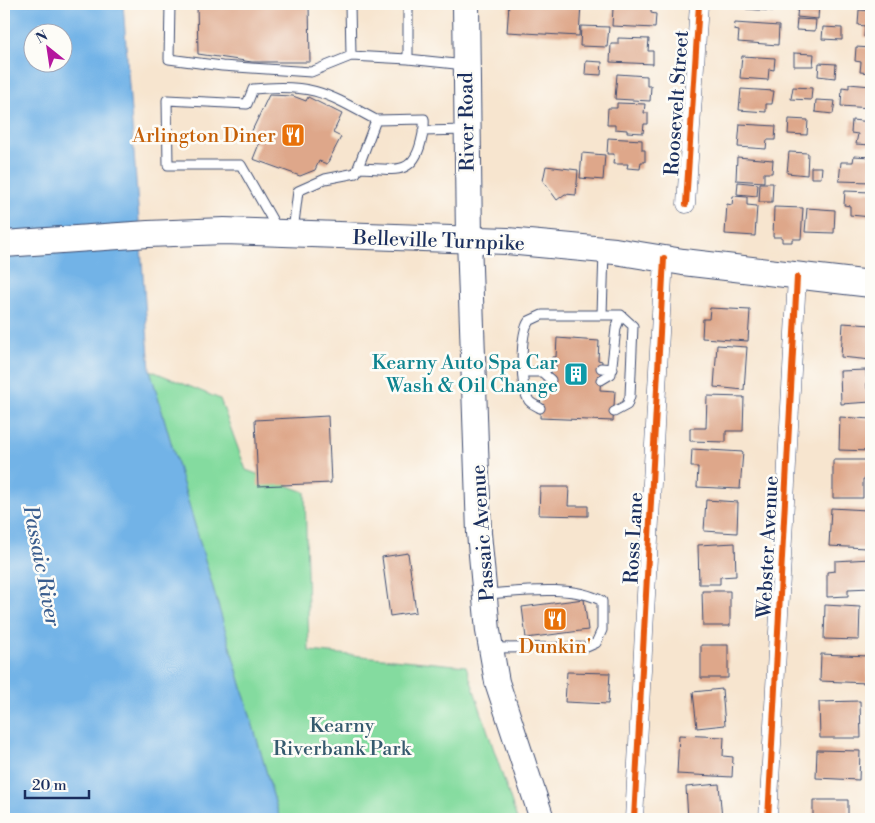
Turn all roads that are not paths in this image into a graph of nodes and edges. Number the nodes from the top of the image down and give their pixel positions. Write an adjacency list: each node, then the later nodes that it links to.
1 (170, 4): 6 (lane)
2 (350, 4): 6 (lane)
3 (408, 4): 7 (lane)
4 (466, 4): 8 (main road, River Road)
5 (699, 4): 13 (street, Roosevelt Street)
6 (351, 56): 7 (lane)
7 (408, 59): 8 (lane)
8 (465, 65): 10 (main road, River Road)
9 (376, 120): 11 (lane); 12 (lane); 14 (lane)
10 (466, 130): 11 (lane); 15 (main road, River Road)
11 (423, 132): 12 (lane)
12 (358, 168): 14 (lane)
13 (686, 204)
14 (286, 235): 15 (main road, Belleville Turnpike); 16 (main road, Belleville Turnpike)
15 (469, 239): 17 (main road, Belleville Turnpike); 32 (main road, Passaic Avenue)
16 (4, 244)
17 (604, 250): 18 (main road, Belleville Turnpike); 21 (lane)
18 (664, 258): 19 (main road, Belleville Turnpike); 35 (street, Ross Lane)
19 (797, 276): 20 (main road, Belleville Turnpike); 36 (street, Webster Avenue)
20 (871, 284)
21 (602, 314): 22 (lane); 26 (lane)
22 (621, 315): 25 (lane); 31 (lane)
23 (551, 366): 27 (lane)
24 (601, 368): 25 (lane)
25 (613, 369): 29 (lane)
26 (524, 372): 27 (lane); 30 (lane)
27 (542, 372): 28 (lane)
28 (551, 380)
29 (600, 380)
30 (540, 408)
31 (614, 412)
32 (486, 594): 33 (main road, Passaic Avenue); 33 (lane)
33 (491, 648): 34 (main road, Passaic Avenue)
34 (542, 819)
35 (634, 819)
36 (768, 819)

